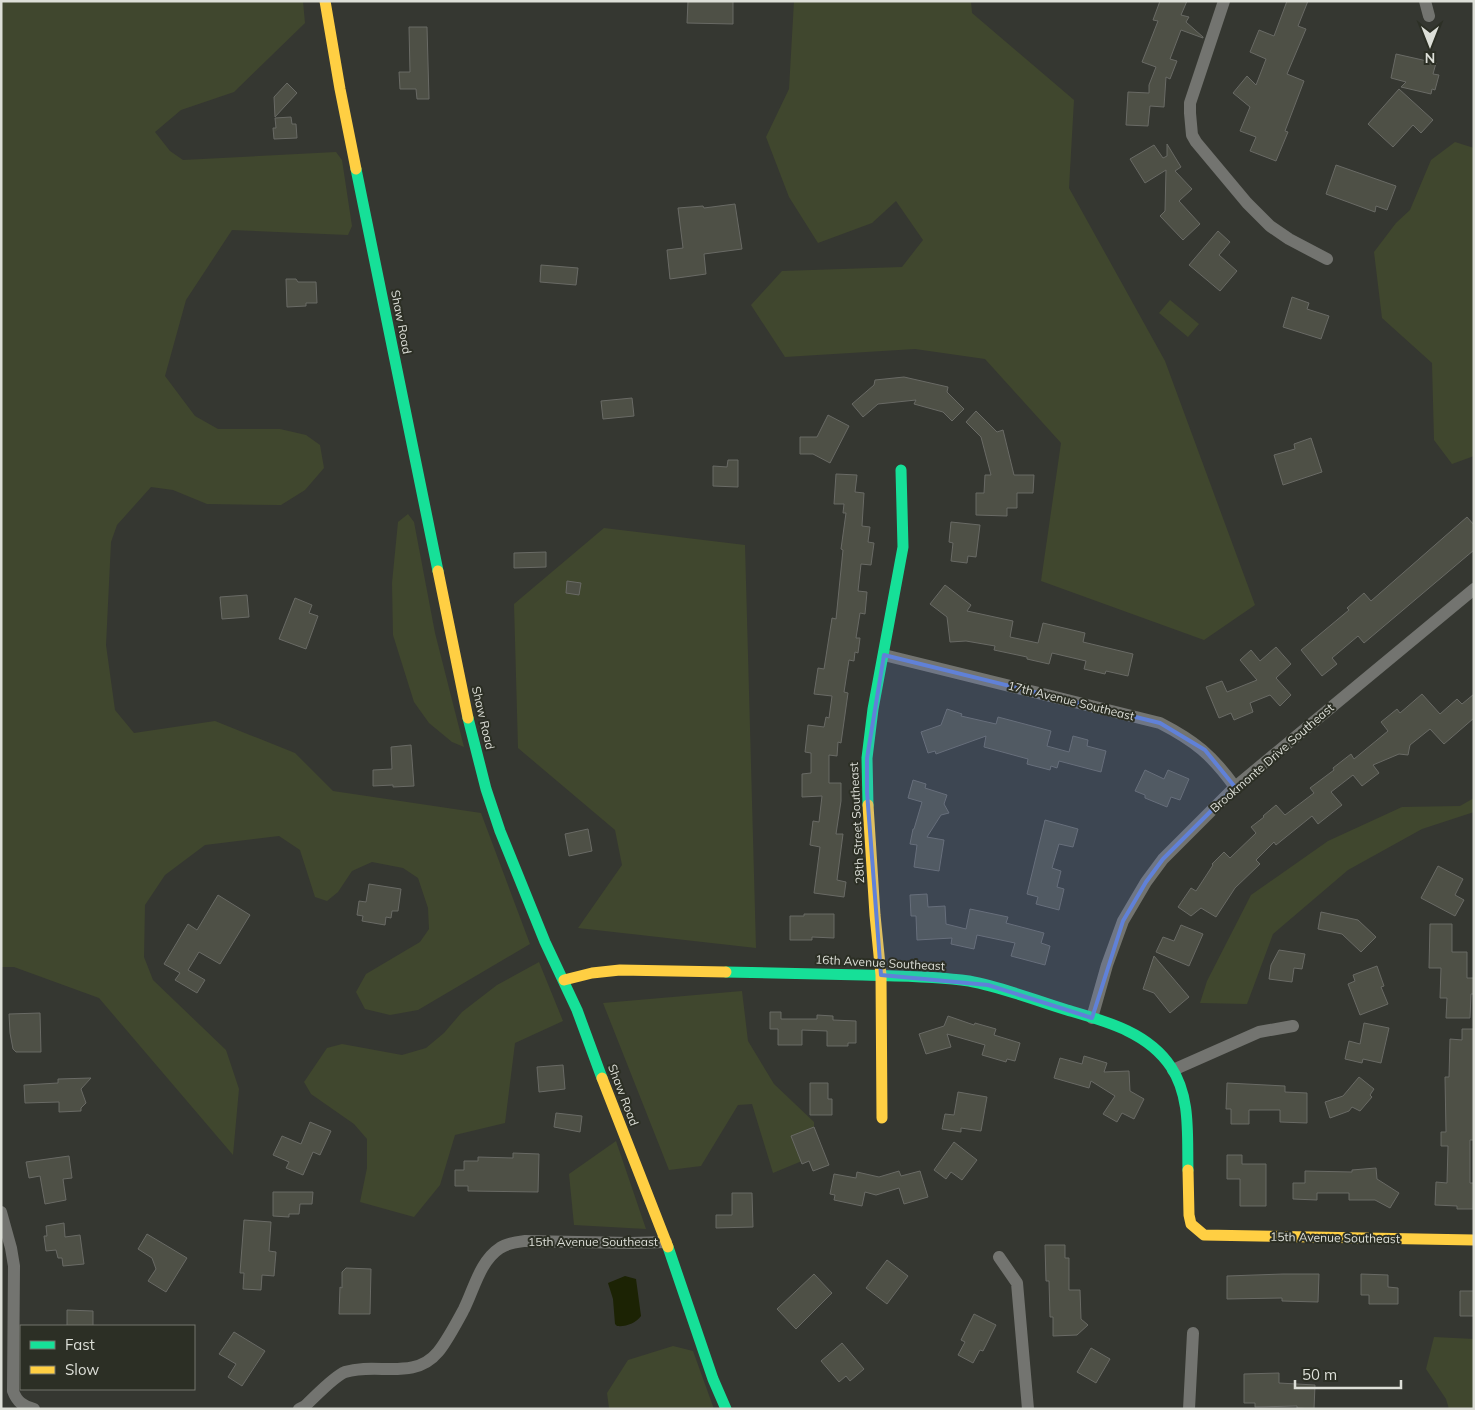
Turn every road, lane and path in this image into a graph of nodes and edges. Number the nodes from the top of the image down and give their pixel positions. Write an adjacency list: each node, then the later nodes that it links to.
1 (325, 1): 11 (street, Shaw Road)
2 (1224, 1): 5 (street)
3 (1425, 1): 4 (street)
4 (1429, 16)
5 (1327, 258)
6 (901, 470): 8 (street, 28th Street Southeast)
7 (1474, 589): 9 (street, Brookmonte Drive Southeast)
8 (884, 655): 9 (street, 17th Avenue Southeast); 10 (street, 28th Street Southeast)
9 (1235, 787): 12 (street, Brookmonte Drive Southeast)
10 (881, 975): 11 (street, 16th Avenue Southeast); 12 (street, 16th Avenue Southeast); 15 (street, 28th Street Southeast)
11 (564, 980): 19 (street, Shaw Road)
12 (1092, 1018): 14 (street, 16th Avenue Southeast)
13 (1293, 1026): 14 (street)
14 (1173, 1070): 17 (street, 16th Avenue Southeast)
15 (882, 1118)
16 (1, 1212): 22 (street)
17 (1197, 1230): 18 (street, 15th Avenue Southeast)
18 (1474, 1240)
19 (666, 1242): 23 (street, 15th Avenue Southeast); 24 (street, Shaw Road)
20 (999, 1257): 25 (street)
21 (1193, 1333): 26 (street)
22 (34, 1409)
23 (299, 1409)
24 (726, 1409)
25 (1028, 1409)
26 (1189, 1409)

